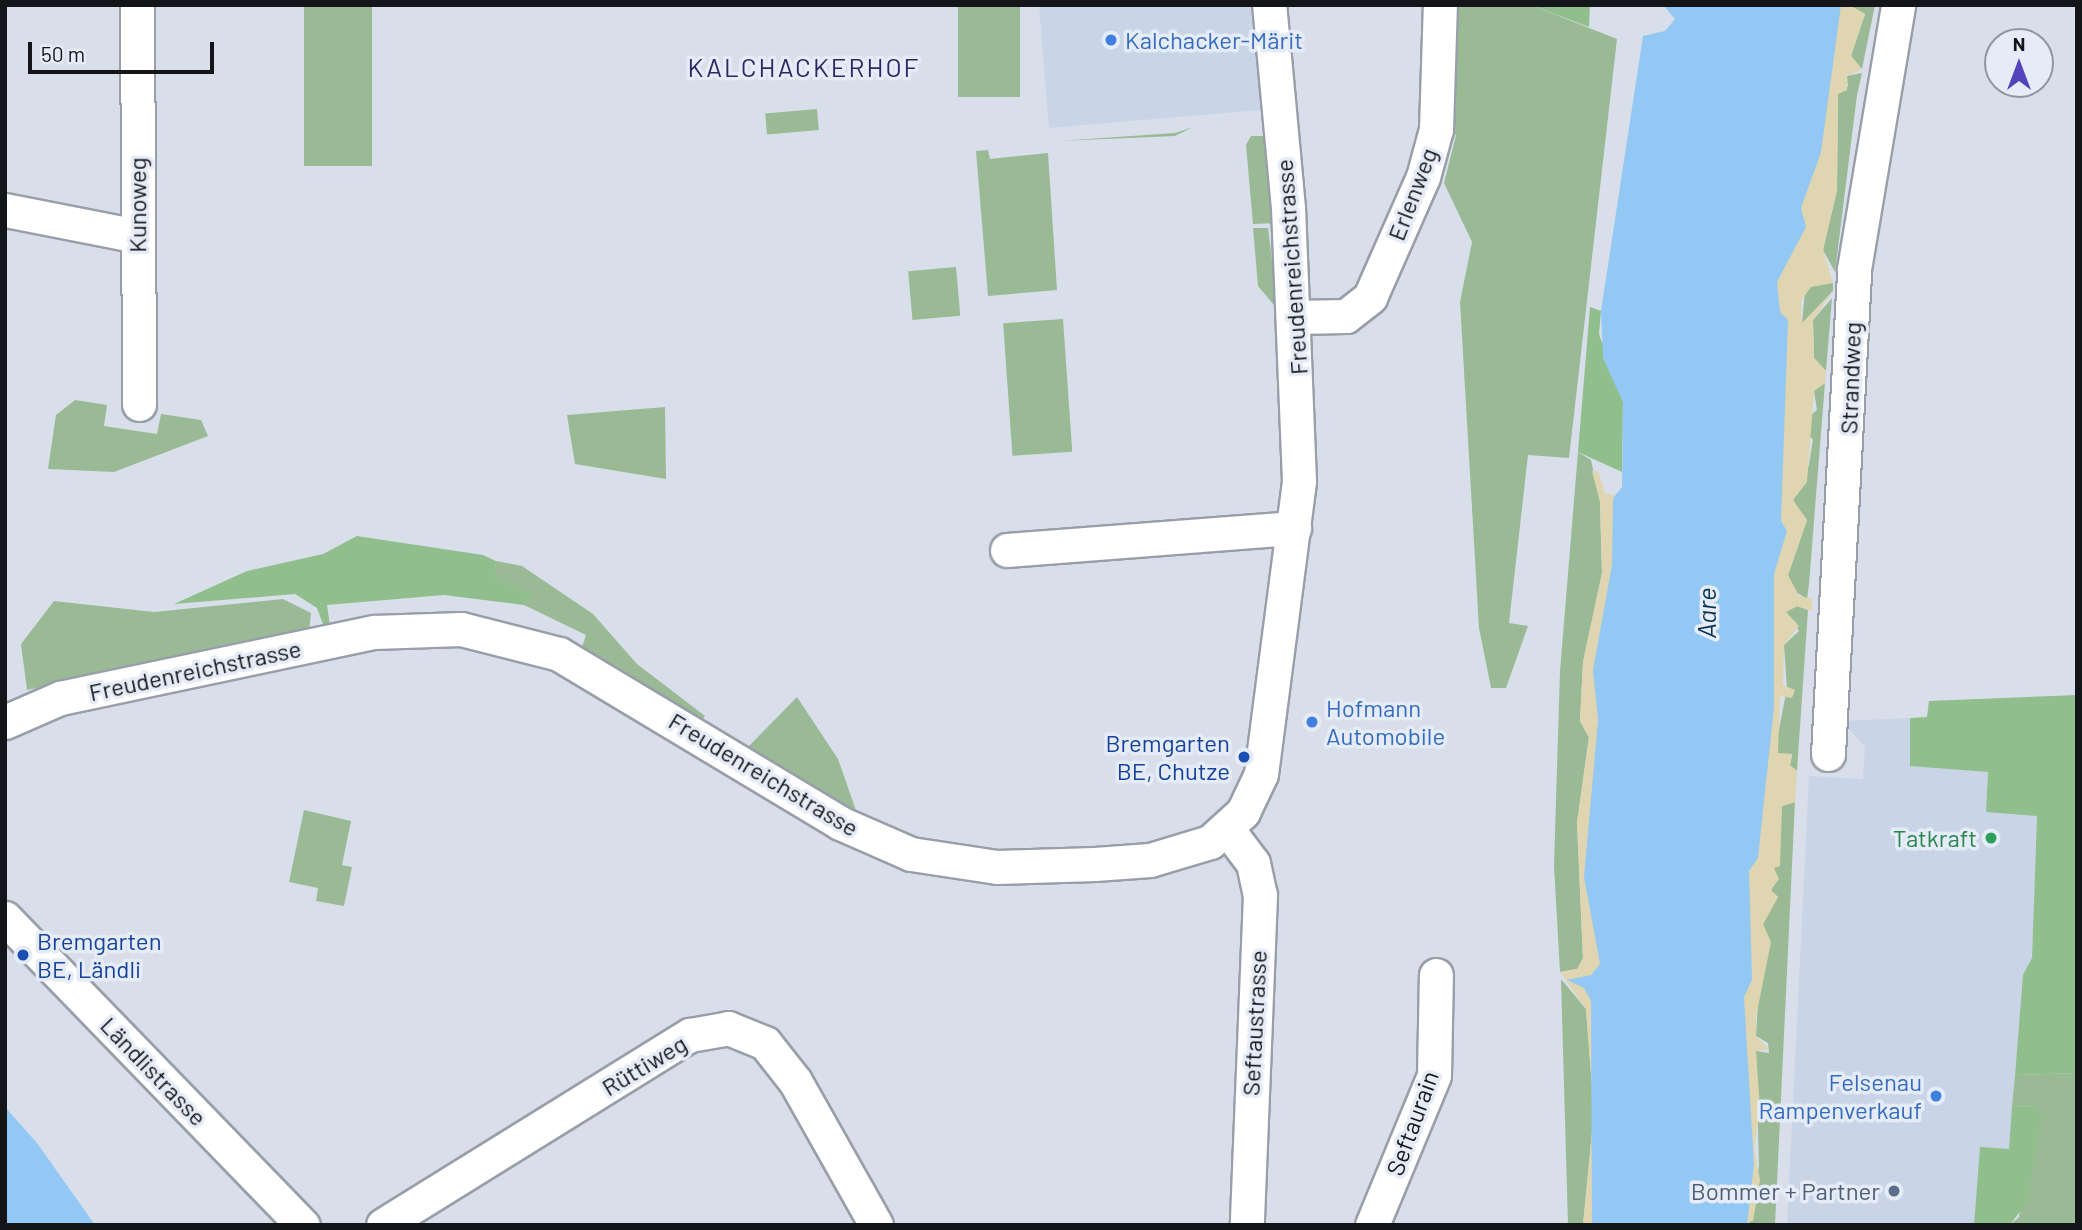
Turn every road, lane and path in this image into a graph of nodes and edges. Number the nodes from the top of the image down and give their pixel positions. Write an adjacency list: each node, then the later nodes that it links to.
1 (137, 5): 6 (street, Kunoweg)
2 (1269, 5): 7 (street, Freudenreichstrasse)
3 (1440, 5): 7 (street, Erlenweg)
4 (1898, 5): 12 (street, Strandweg)
5 (5, 210): 6 (street)
6 (137, 236): 8 (street, Kunoweg)
7 (1295, 317): 9 (street, Freudenreichstrasse)
8 (139, 404)
9 (1294, 528): 10 (street); 13 (street, Freudenreichstrasse)
10 (1007, 550)
11 (5, 722): 13 (street, Freudenreichstrasse)
12 (1828, 754)
13 (1228, 830): 19 (street, Seftaustrasse)
14 (5, 918): 16 (street, Ländlistrasse)
15 (1436, 975): 20 (street, Seftaurain)
16 (303, 1225)
17 (383, 1225): 18 (street, Rüttiweg)
18 (876, 1225)
19 (1247, 1225)
20 (1372, 1225)

